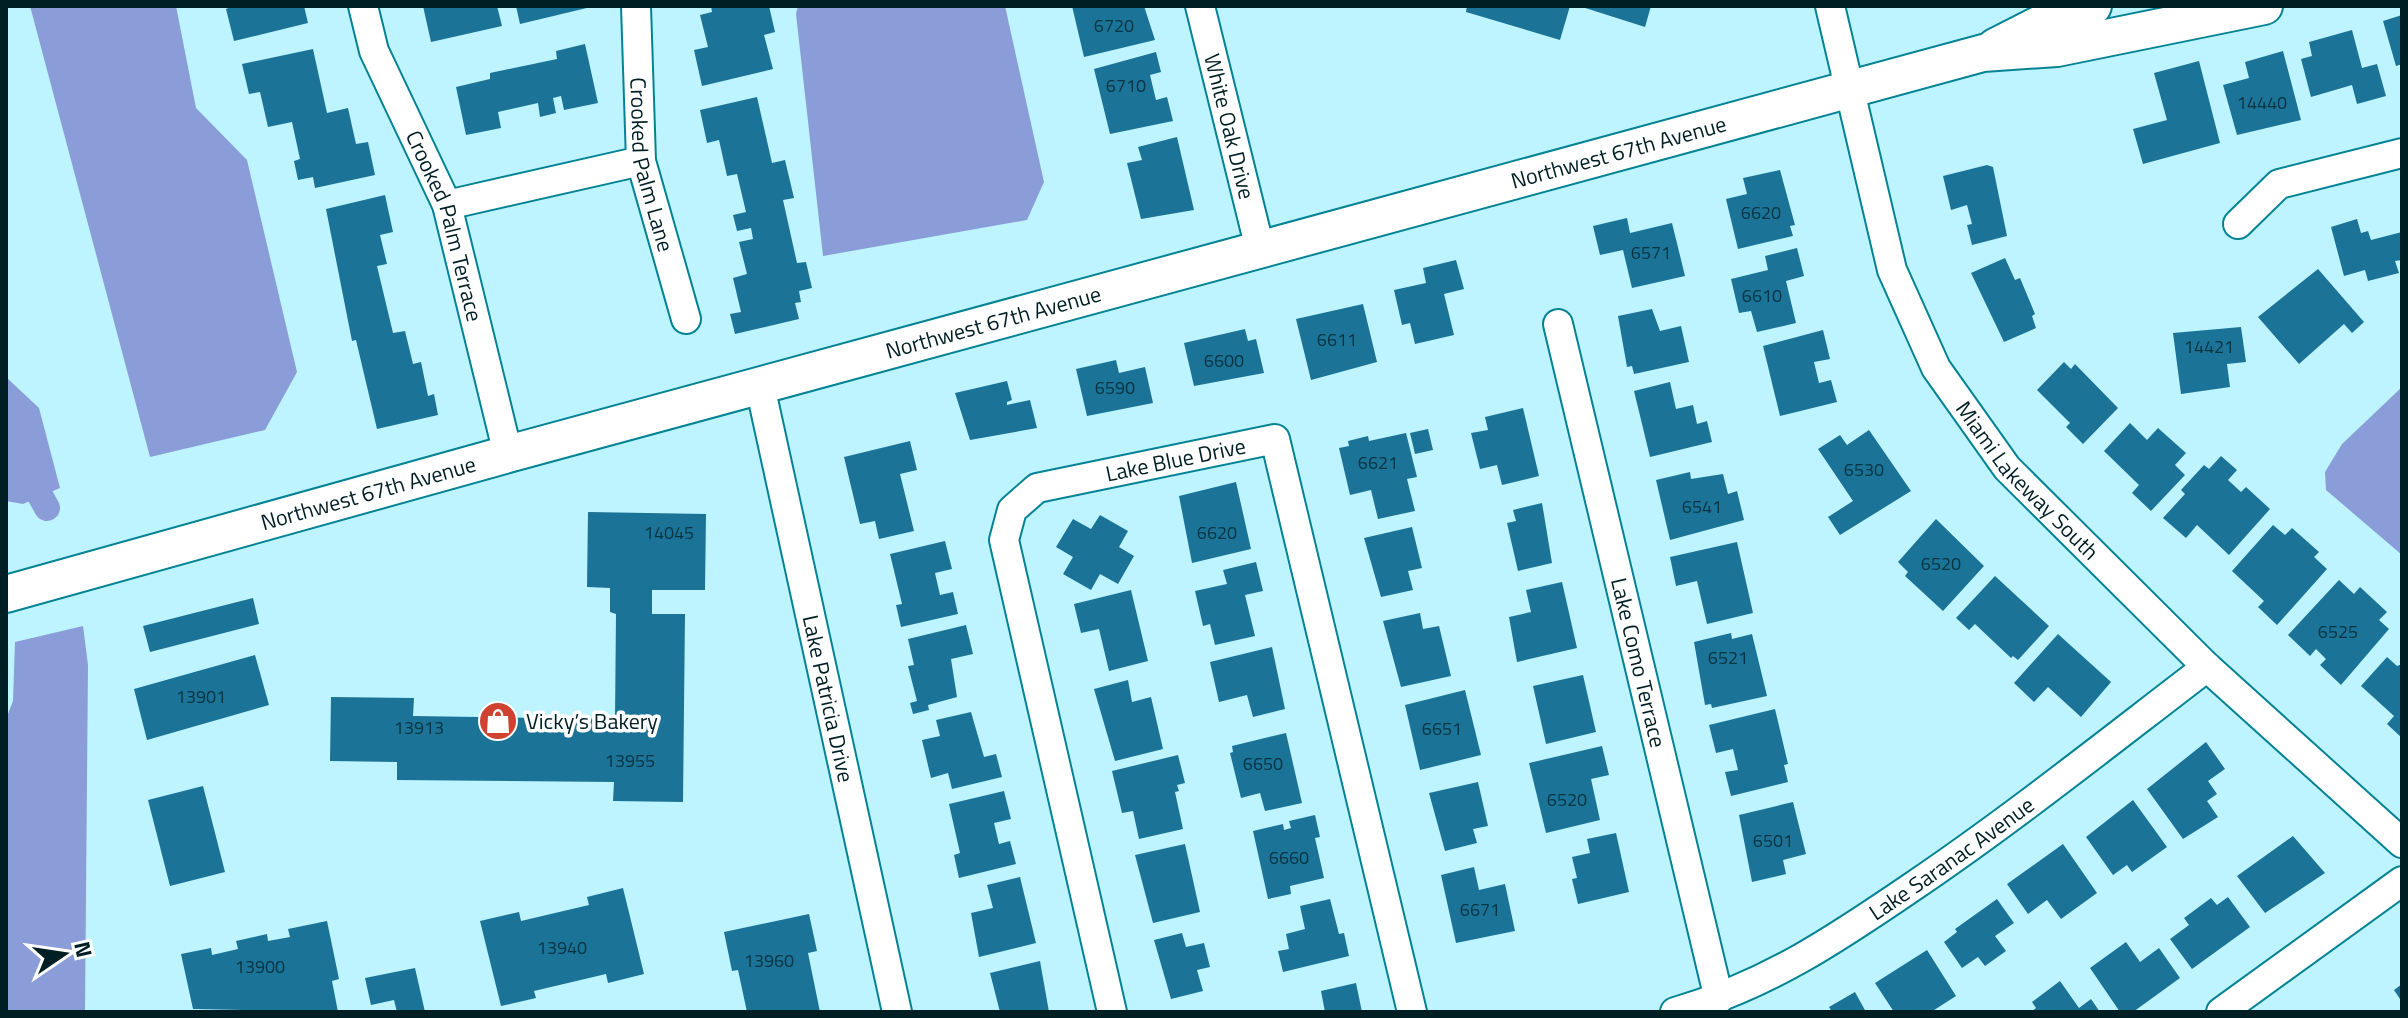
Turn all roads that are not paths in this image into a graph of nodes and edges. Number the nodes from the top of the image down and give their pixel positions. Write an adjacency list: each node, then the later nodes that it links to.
1 (363, 6): 11 (street, Crooked Palm Terrace)
2 (636, 6): 10 (street, Crooked Palm Lane)
3 (1200, 6): 13 (street, White Oak Drive)
4 (1830, 6): 8 (street, Miami Lakeway South)
5 (2093, 6): 7 (main road, Northwest 67th Avenue)
6 (2264, 6): 7 (main road, Northwest 67th Avenue)
7 (1983, 53): 8 (main road, Northwest 67th Avenue)
8 (1848, 89): 13 (main road, Northwest 67th Avenue); 19 (street, Miami Lakeway South)
9 (2402, 153): 12 (street)
10 (641, 161): 11 (street); 14 (street, Crooked Palm Lane)
11 (447, 205): 17 (street, Crooked Palm Terrace)
12 (2238, 224)
13 (1260, 249): 16 (main road, Northwest 67th Avenue)
14 (686, 319)
15 (1558, 324): 22 (street, Lake Como Terrace)
16 (760, 386): 17 (main road, Northwest 67th Avenue); 23 (street, Lake Patricia Drive)
17 (508, 454): 18 (main road, Northwest 67th Avenue)
18 (6, 594)
19 (2207, 667): 20 (street, Miami Lakeway South); 22 (street, Lake Saranac Avenue)
20 (2402, 843)
21 (2402, 881): 27 (street)
22 (1719, 999): 26 (street, Lake Saranac Avenue)
23 (897, 1012)
24 (1112, 1012): 25 (street, Lake Blue Drive)
25 (1412, 1012)
26 (1675, 1012)
27 (2221, 1012)

